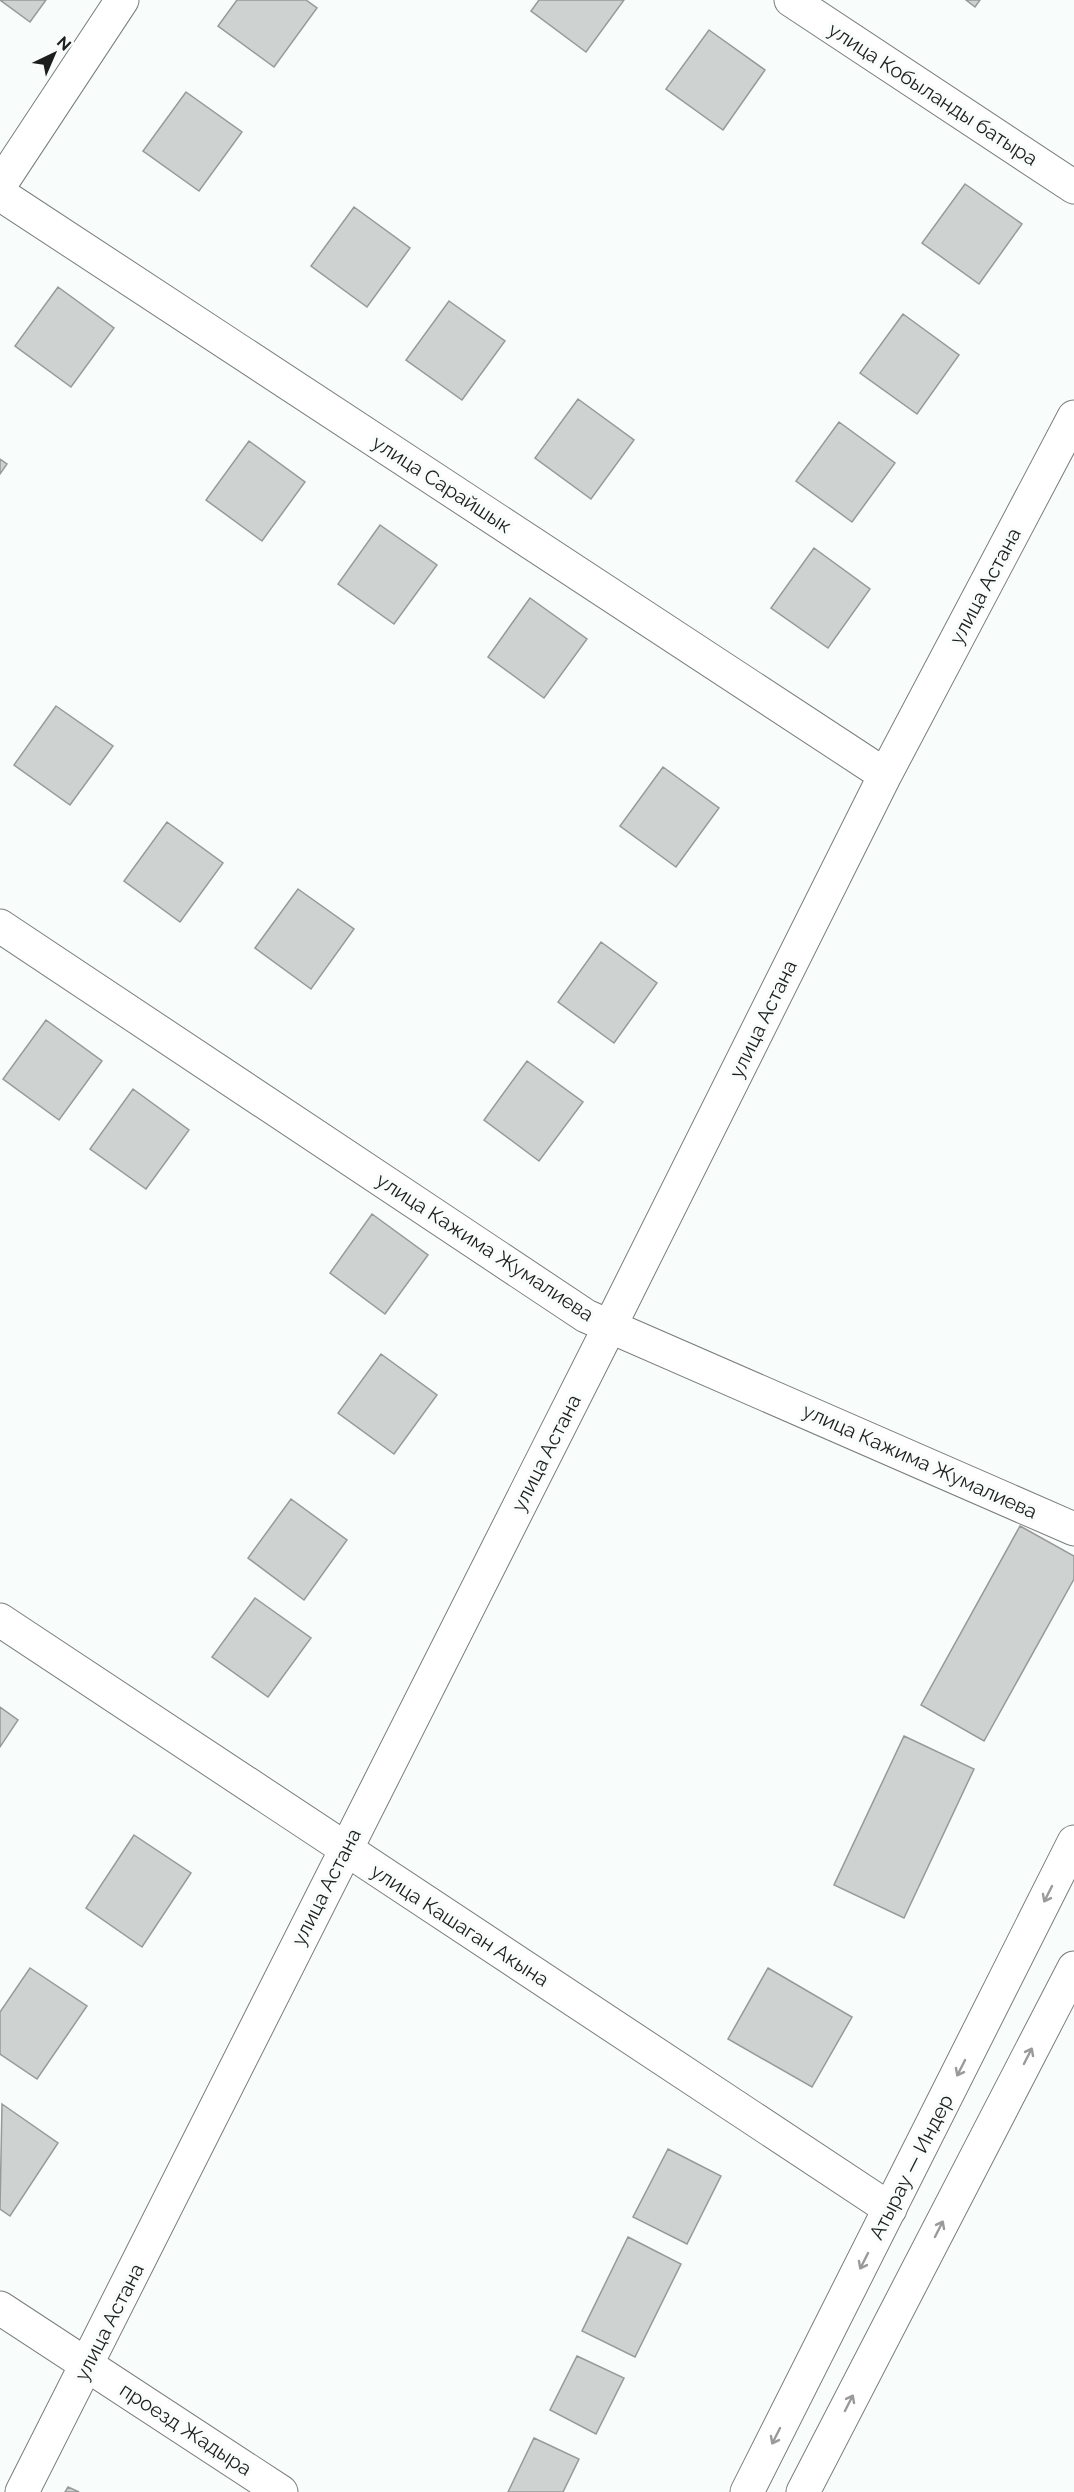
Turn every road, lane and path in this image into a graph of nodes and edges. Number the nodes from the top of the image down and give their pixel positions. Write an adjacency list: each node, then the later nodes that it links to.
1 (122, 0): 3 (street)
2 (791, 0): 4 (street, улица Кобыланды батыра)
3 (0, 185)
4 (1074, 187)
5 (0, 194): 7 (street, улица Сарайшык)
6 (1074, 417): 7 (street, улица Астана)
7 (885, 775): 9 (street, улица Астана)
8 (0, 926): 9 (street, улица Кажима Жумалиева)
9 (610, 1326): 10 (street, улица Кажима Жумалиева); 13 (street, улица Астана)
10 (1074, 1529)
11 (0, 1620): 13 (street, улица Кашаган Акына)
12 (1074, 1842): 15 (street, Атырау — Индер, one-way to 15)
13 (345, 1849): 15 (street, улица Кашаган Акына); 17 (street, улица Астана)
14 (1074, 1968): 21 (street, one-way to 14)
15 (890, 2209): 20 (street, Атырау — Индер, one-way to 20)
16 (0, 2308): 17 (street, проезд Жадыра)
17 (88, 2364): 18 (street, улица Астана); 19 (street, проезд Жадыра)
18 (22, 2492)
19 (281, 2492)
20 (747, 2492)
21 (803, 2492)

